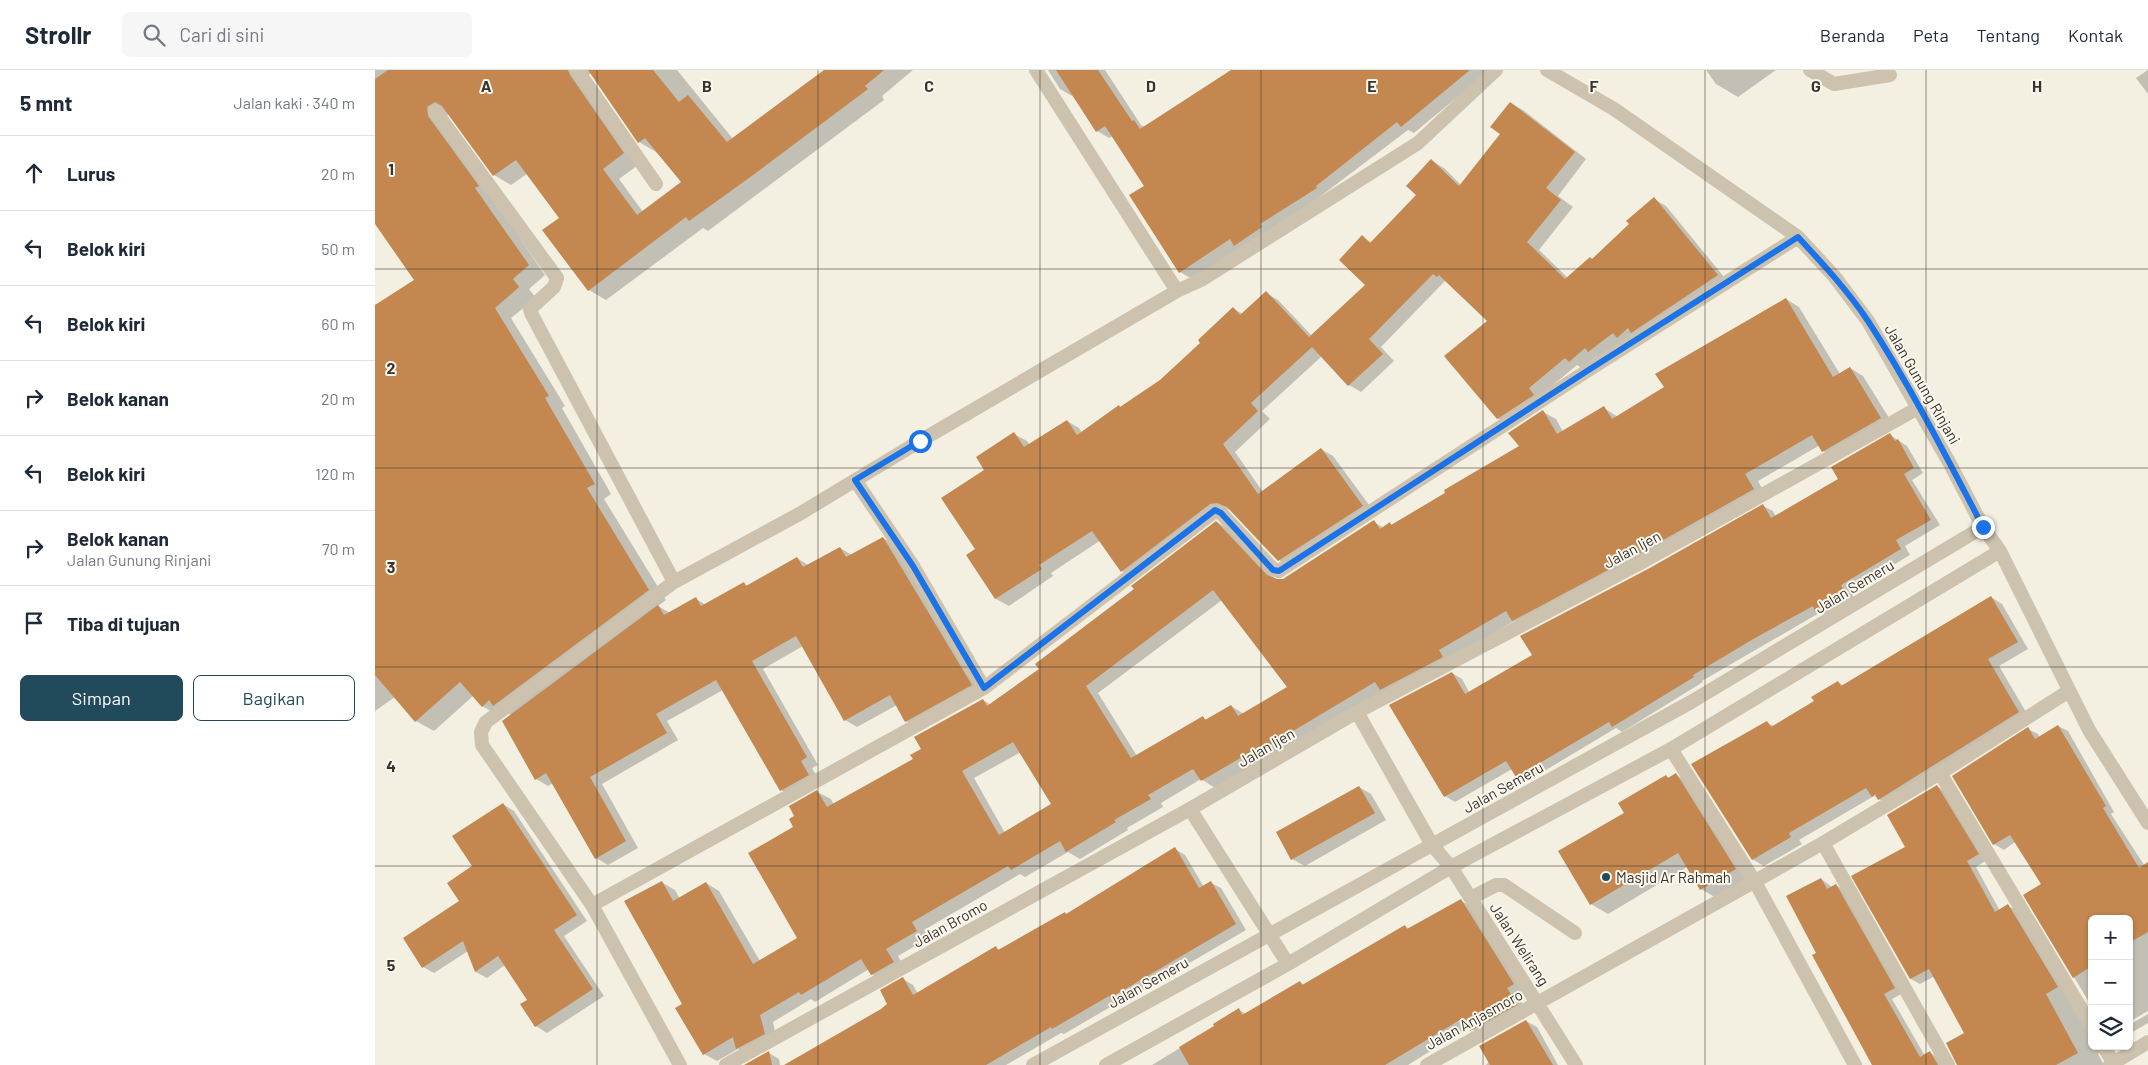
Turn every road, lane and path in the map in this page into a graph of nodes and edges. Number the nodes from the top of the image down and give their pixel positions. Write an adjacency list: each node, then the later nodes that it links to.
1 (577, 70): 8 (street)
2 (1036, 70): 10 (street)
3 (1496, 70): 10 (street)
4 (1547, 70): 9 (street, Jalan Gunung Rinjani)
5 (1811, 70): 6 (street)
6 (1890, 75)
7 (435, 111): 15 (street)
8 (657, 184)
9 (1798, 237): 11 (street, Jalan Gunung Rinjani); 16 (street)
10 (1177, 291): 12 (street)
11 (1919, 408): 13 (street, Jalan Gunung Rinjani); 18 (street, Jalan Ijen)
12 (855, 480): 15 (street); 16 (street)
13 (1983, 527): 14 (street, Jalan Gunung Rinjani); 24 (street, Jalan Semeru)
14 (2000, 551): 17 (street, Jalan Gunung Rinjani); 19 (street)
15 (674, 582): 28 (street)
16 (984, 688): 28 (street)
17 (2069, 691): 20 (street, Jalan Anjasmoro); 22 (street, Jalan Gunung Rinjani)
18 (1357, 712): 21 (street, Jalan Ijen); 24 (street)
19 (1671, 749): 25 (street); 26 (street)
20 (1940, 773): 23 (street, Jalan Anjasmoro); 33 (street)
21 (1190, 809): 30 (street); 39 (street, Jalan Bromo)
22 (2148, 823)
23 (1823, 843): 26 (street, Jalan Anjasmoro); 45 (street)
24 (1432, 845): 25 (street, Jalan Welirang); 30 (street, Jalan Semeru)
25 (1451, 867): 27 (street, Jalan Welirang); 31 (street)
26 (1755, 882): 32 (street, Jalan Anjasmoro); 44 (street)
27 (1471, 898): 29 (street); 32 (street, Jalan Welirang)
28 (592, 905): 38 (street)
29 (1575, 933)
30 (1270, 934): 31 (street); 36 (street, Jalan Semeru)
31 (1288, 964): 41 (street)
32 (1538, 1002): 42 (street, Jalan Anjasmoro); 43 (street, Jalan Welirang)
33 (2088, 1020)
34 (2148, 1042): 37 (street)
35 (2105, 1050): 37 (street)
36 (1054, 1060): 40 (street, Jalan Semeru)
37 (2113, 1064)
38 (680, 1065)
39 (726, 1065)
40 (1033, 1065)
41 (1106, 1065)
42 (1427, 1065)
43 (1576, 1065)
44 (1855, 1065)
45 (1948, 1065)

